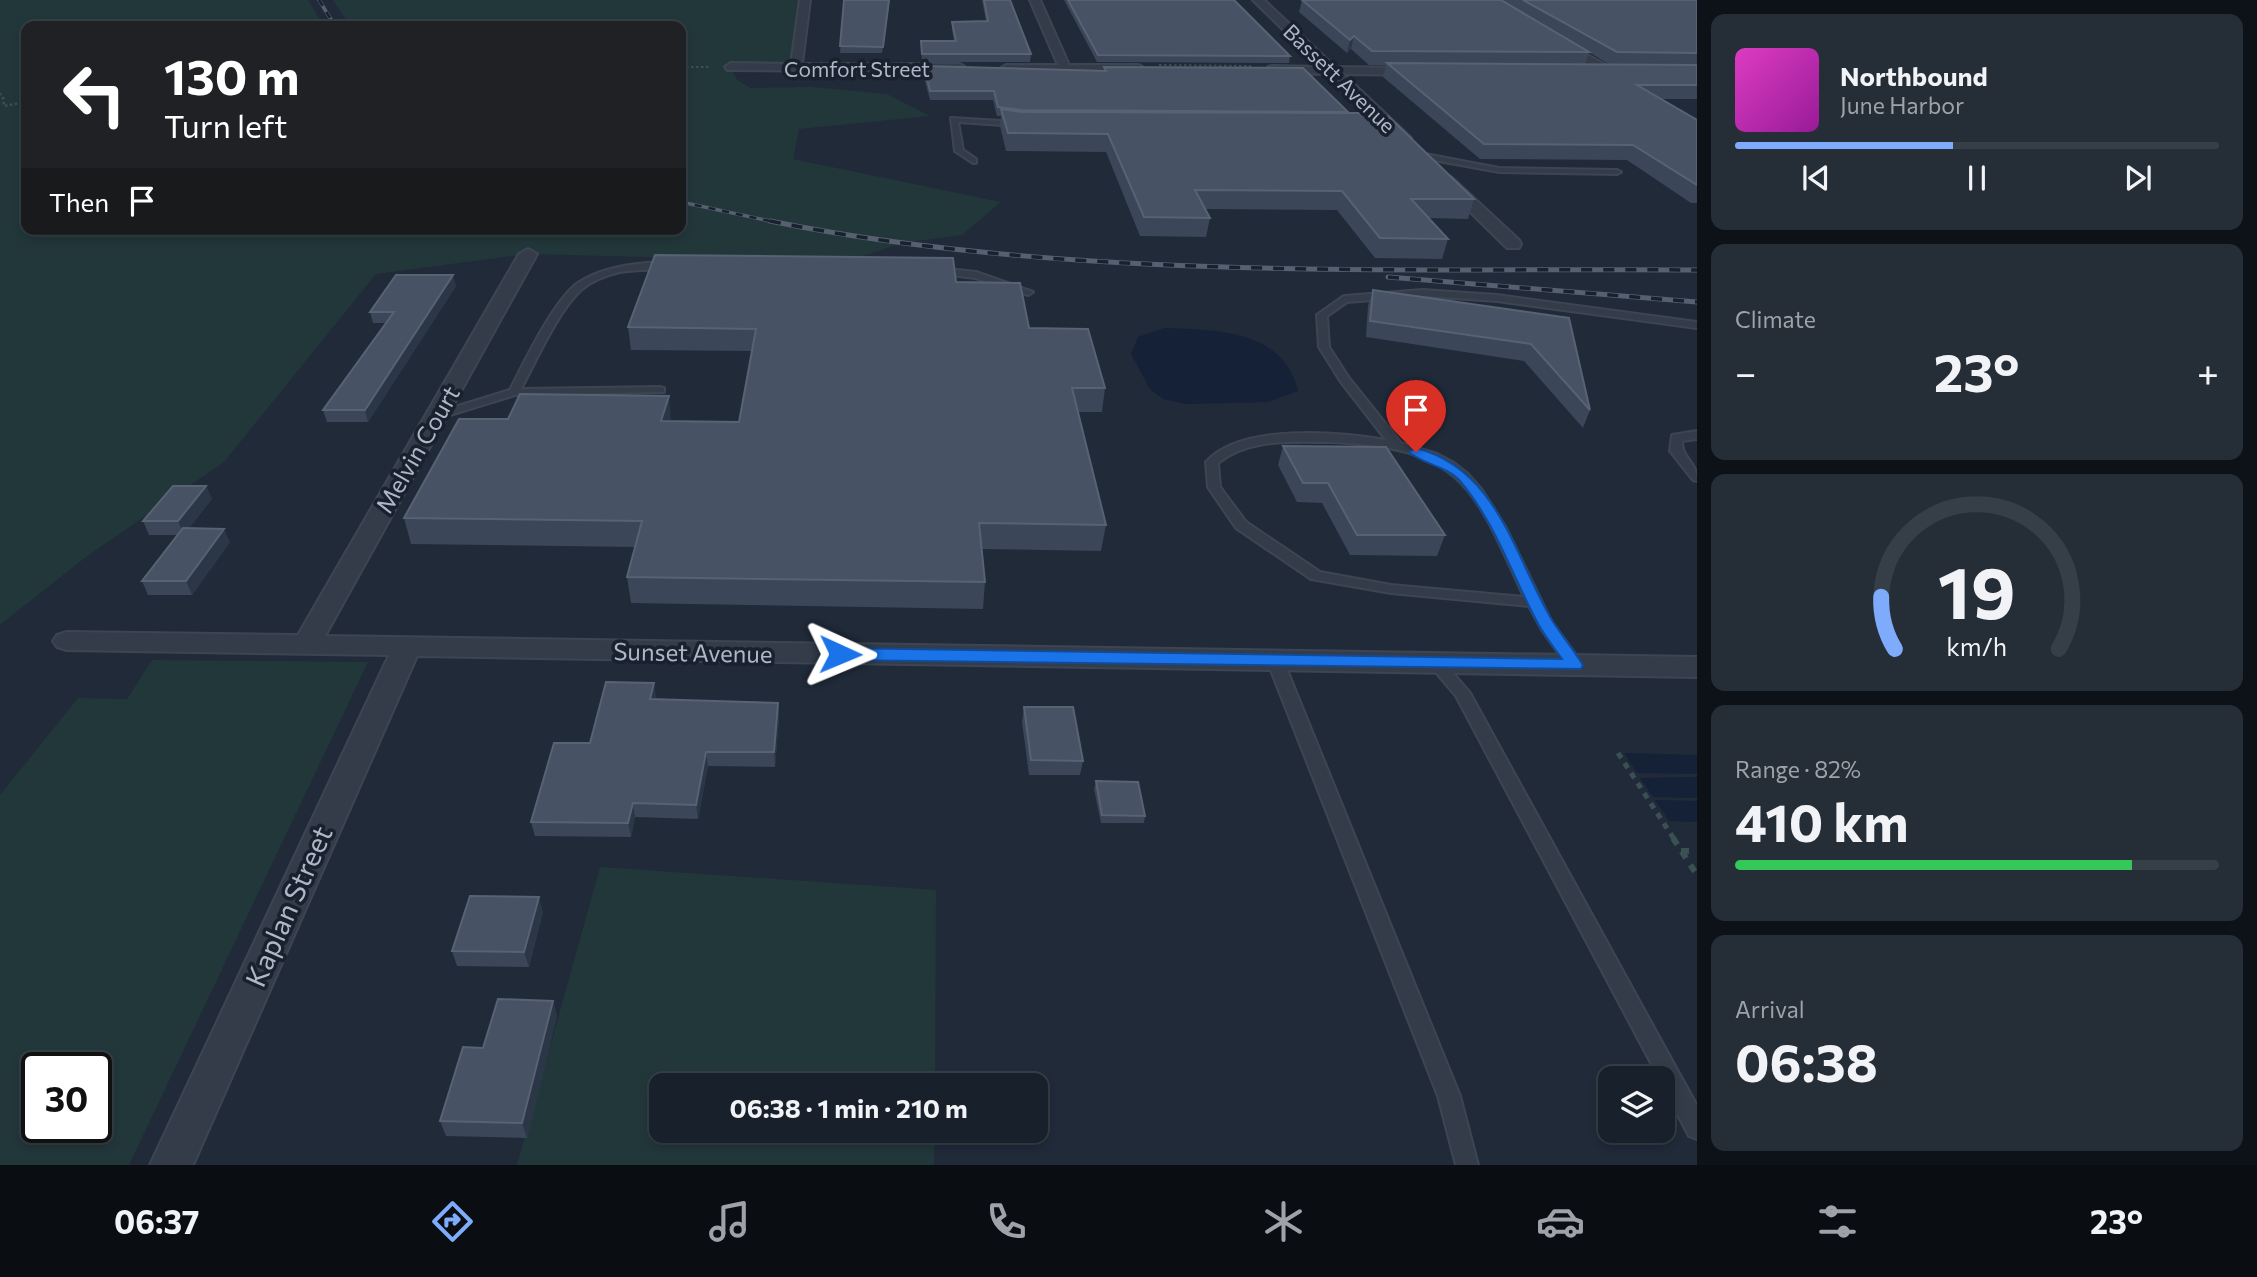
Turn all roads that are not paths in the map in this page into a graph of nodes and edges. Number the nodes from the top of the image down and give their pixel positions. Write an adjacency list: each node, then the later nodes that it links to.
1 (804, 0): 6 (street)
2 (1035, 0): 9 (street)
3 (1258, 0): 12 (street, Bassett Avenue)
4 (1545, 34): 14 (street)
5 (731, 67): 6 (street, Comfort Street)
6 (796, 68): 7 (street, Comfort Street)
7 (971, 68)
8 (998, 69): 9 (street)
9 (1065, 69): 10 (street)
10 (1159, 69)
11 (1252, 70): 12 (street)
12 (1333, 71): 13 (street); 16 (street, Bassett Avenue)
13 (1431, 71)
14 (1581, 72)
15 (1033, 124): 17 (lane)
16 (1420, 155): 18 (lane); 19 (street, Bassett Avenue)
17 (973, 161)
18 (1617, 172)
19 (1513, 244)
20 (528, 254): 27 (street, Melvin Court)
21 (682, 265): 26 (lane)
22 (925, 270): 23 (lane)
23 (1028, 292)
24 (1697, 326): 29 (lane)
25 (660, 390): 26 (lane)
26 (513, 392): 27 (lane)
27 (436, 416): 33 (street, Melvin Court)
28 (1697, 435): 30 (lane)
29 (1397, 446): 31 (lane); 31 (lane)
30 (1697, 477)
31 (1535, 602): 37 (lane)
32 (67, 641): 33 (street, Sunset Avenue)
33 (306, 645): 34 (street, Sunset Avenue)
34 (406, 648): 35 (street, Sunset Avenue); 40 (street, Kaplan Street)
35 (1275, 660): 36 (street, Sunset Avenue); 41 (lane)
36 (1436, 663): 37 (street, Sunset Avenue); 39 (lane)
37 (1574, 665): 38 (street, Sunset Avenue)
38 (1697, 667)
39 (1697, 1128)
40 (171, 1165)
41 (1467, 1165)

